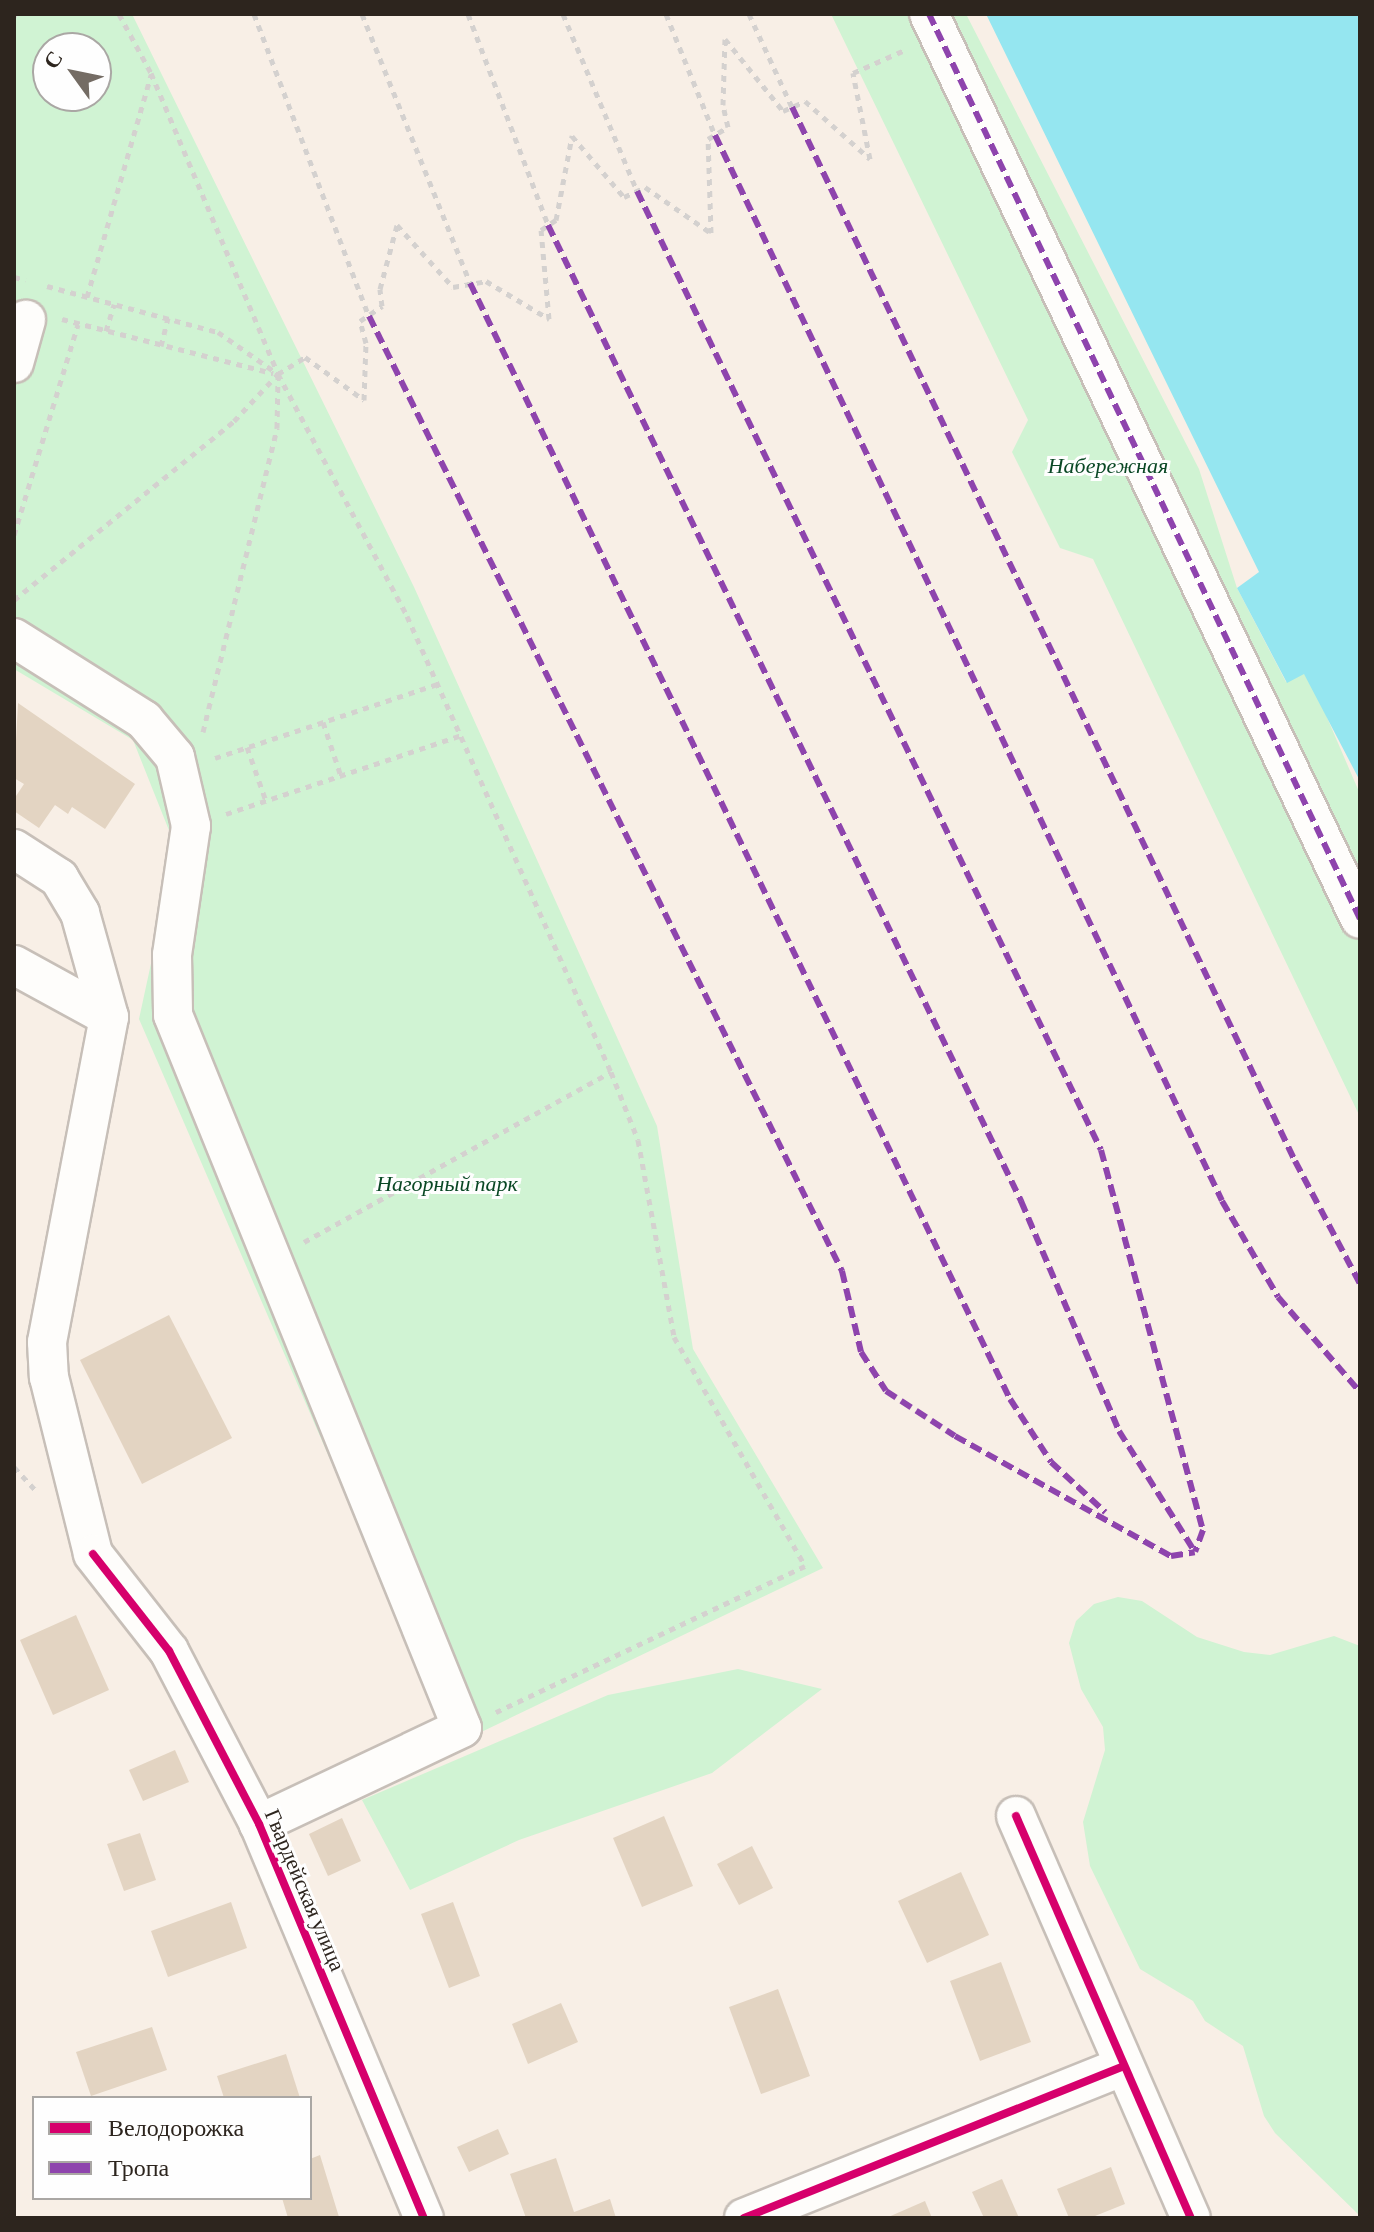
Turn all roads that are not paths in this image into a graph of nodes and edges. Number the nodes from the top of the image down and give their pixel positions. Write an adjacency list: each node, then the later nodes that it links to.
1 (929, 14): 6 (street)
2 (42, 319): 3 (street)
3 (14, 363)
4 (14, 638): 10 (street)
5 (14, 849): 8 (street)
6 (1360, 919)
7 (14, 965): 8 (street)
8 (109, 1017): 10 (street, Гвардейская улица)
9 (1016, 1816): 11 (street)
10 (259, 1824): 12 (street, Гвардейская улица)
11 (1121, 2067): 13 (street); 14 (street)
12 (424, 2218)
13 (744, 2218)
14 (1191, 2218)

